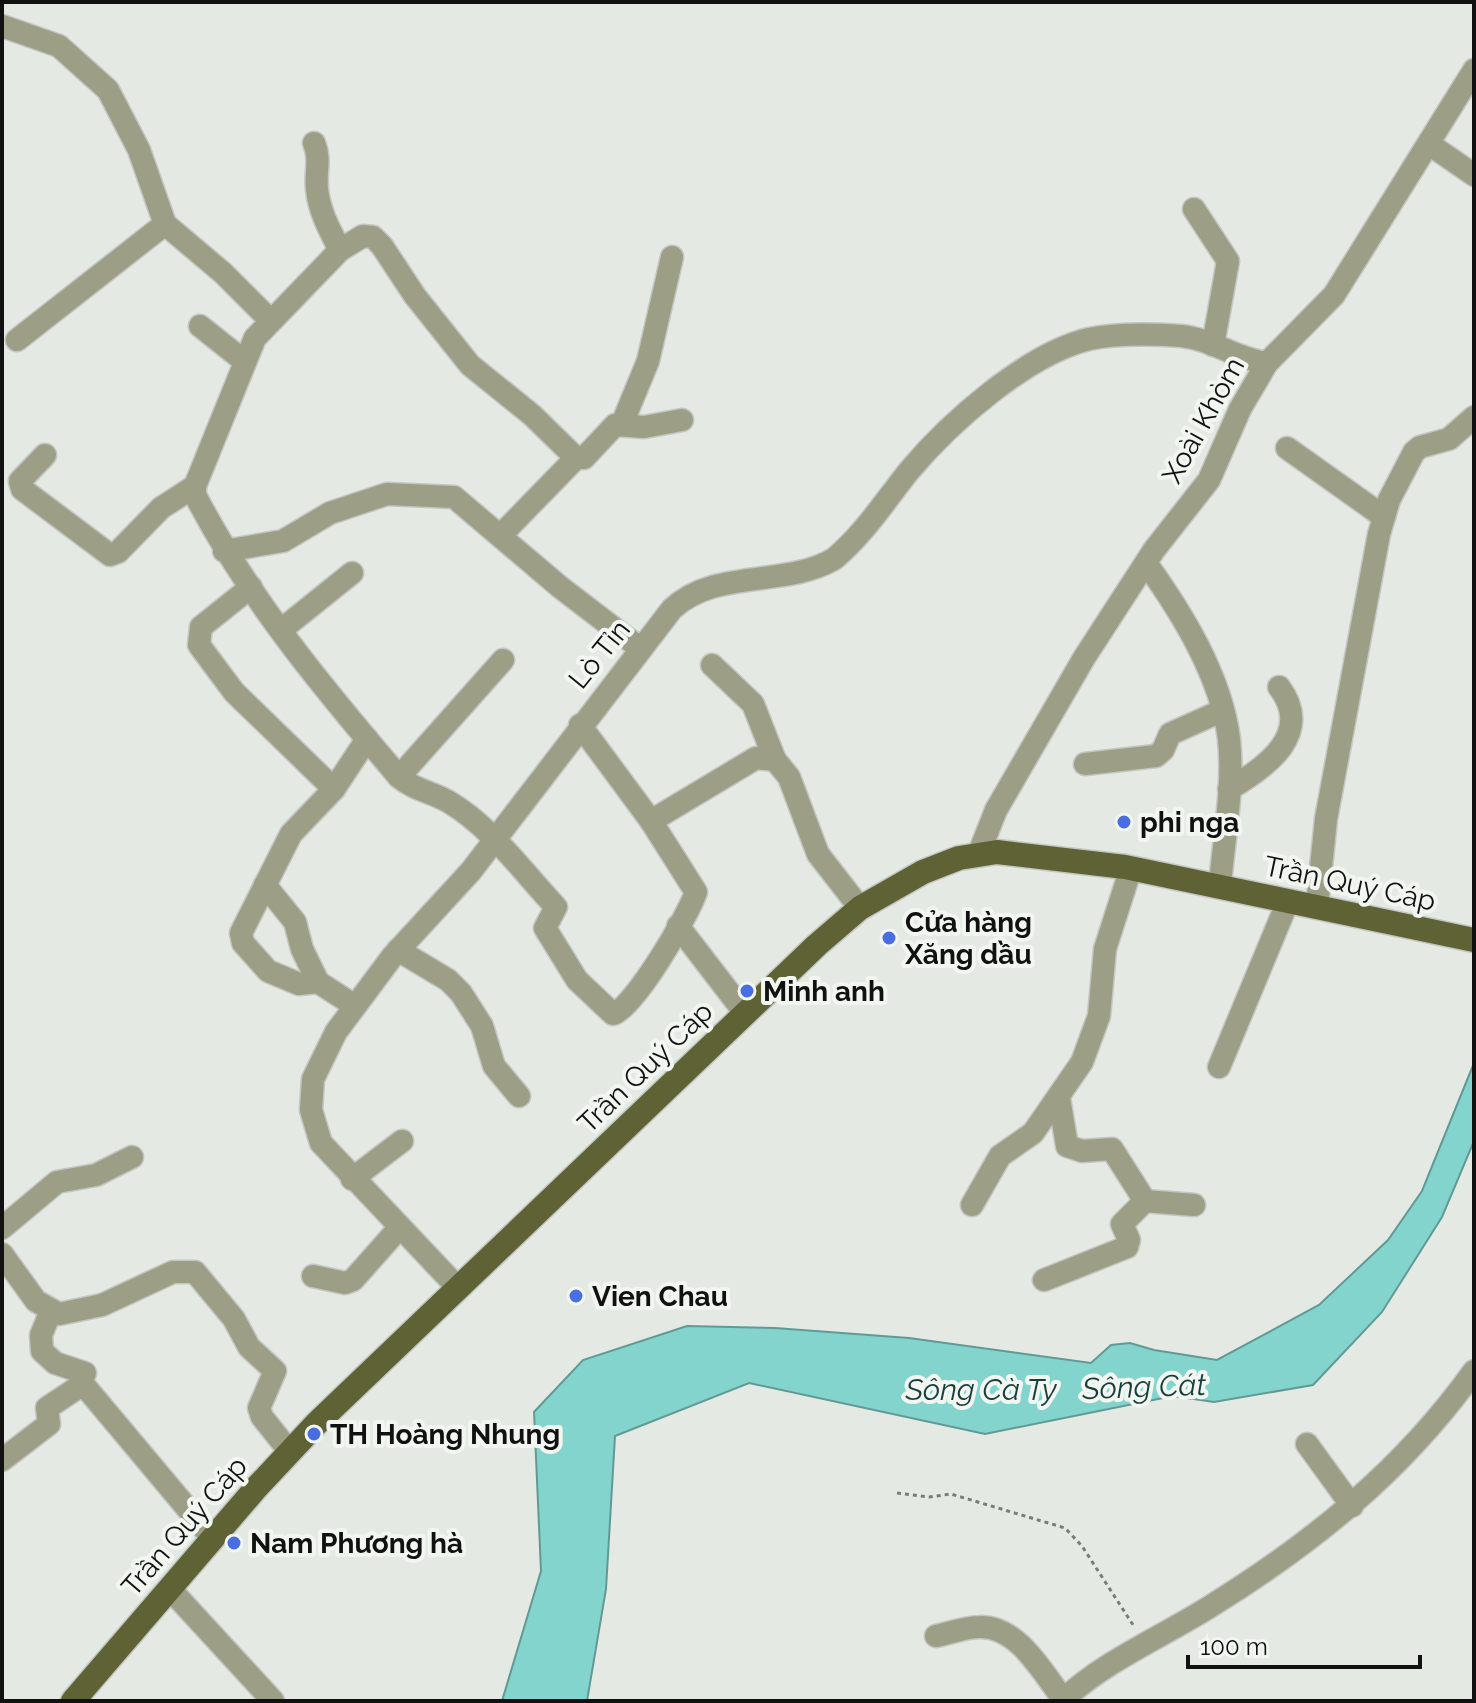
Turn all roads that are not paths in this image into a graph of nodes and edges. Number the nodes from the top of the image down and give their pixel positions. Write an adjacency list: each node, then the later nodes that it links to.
1 (2, 26): 7 (street)
2 (1474, 70): 4 (street, Xoài Khòm)
3 (314, 143): 8 (street)
4 (1429, 144): 5 (street); 15 (street, Xoài Khòm)
5 (1474, 175)
6 (1194, 209): 13 (street)
7 (165, 224): 10 (street); 12 (street)
8 (340, 250): 10 (street); 21 (street)
9 (672, 257): 18 (street)
10 (270, 320): 14 (street)
11 (200, 326): 14 (street)
12 (17, 340)
13 (1213, 345): 15 (street, Lò Tỉn); 30 (street, Lò Tỉn)
14 (244, 361): 22 (street)
15 (1267, 363): 26 (street, Xoài Khòm)
16 (1474, 417): 23 (street)
17 (682, 420): 18 (street)
18 (622, 424): 21 (street)
19 (1287, 448): 23 (street)
20 (45, 455): 22 (street)
21 (576, 458): 24 (street)
22 (195, 486): 25 (street)
23 (1384, 517): 49 (street)
24 (500, 536): 25 (street); 30 (street)
25 (224, 551): 28 (street)
26 (1146, 563): 34 (street); 44 (street, Xoài Khòm)
27 (352, 573): 29 (street)
28 (251, 587): 29 (street); 40 (street)
29 (281, 630): 36 (street)
30 (641, 649): 35 (street, Lò Tỉn)
31 (503, 660): 39 (street)
32 (712, 665): 37 (street)
33 (1279, 687): 41 (street)
34 (1221, 711): 38 (street); 41 (street)
35 (580, 725): 42 (street); 43 (street, Lò Tỉn)
36 (367, 739): 39 (street); 40 (street)
37 (775, 760): 42 (street); 50 (street)
38 (1085, 764)
39 (399, 777): 43 (street)
40 (334, 789): 46 (street)
41 (1229, 789): 47 (street)
42 (651, 821): 51 (street)
43 (494, 840): 51 (street); 53 (street, Lò Tỉn)
44 (979, 853): 45 (main road, Trần Quý Cáp); 50 (main road, Trần Quý Cáp)
45 (1131, 868): 47 (main road, Trần Quý Cáp); 59 (street)
46 (265, 885): 54 (street); 54 (street)
47 (1220, 885): 48 (main road, Trần Quý Cáp)
48 (1288, 901): 49 (main road, Trần Quý Cáp); 57 (street)
49 (1317, 906): 52 (main road, Trần Quý Cáp)
50 (860, 908): 56 (main road, Trần Quý Cáp)
51 (678, 926): 56 (street)
52 (1473, 940)
53 (398, 950): 55 (street, Lò Tỉn); 58 (street)
54 (318, 982): 55 (street)
55 (355, 1006): 62 (street, Lò Tỉn)
56 (745, 1013): 72 (main road, Trần Quý Cáp)
57 (1219, 1067)
58 (519, 1096)
59 (1059, 1098): 63 (street); 64 (street)
60 (402, 1141): 62 (street)
61 (132, 1157): 67 (street)
62 (352, 1179): 66 (street, Lò Tỉn)
63 (1145, 1201): 65 (street); 71 (street)
64 (972, 1205)
65 (1194, 1205)
66 (400, 1227): 69 (street); 72 (street, Lò Tỉn)
67 (2, 1228)
68 (2, 1254): 70 (street)
69 (313, 1276)
70 (9, 1278): 73 (street)
71 (1044, 1280)
72 (458, 1288): 77 (main road, Trần Quý Cáp)
73 (51, 1311): 75 (street); 77 (street)
74 (1474, 1371): 79 (street)
75 (80, 1383): 78 (street); 80 (street)
76 (1307, 1444): 79 (street)
77 (290, 1452): 80 (main road, Trần Quý Cáp)
78 (2, 1460)
79 (1352, 1506): 83 (street)
80 (213, 1539): 81 (main road, Trần Quý Cáp)
81 (170, 1589): 84 (main road, Trần Quý Cáp); 85 (street)
82 (936, 1636): 83 (street)
83 (1062, 1700)
84 (74, 1701)
85 (273, 1701)

